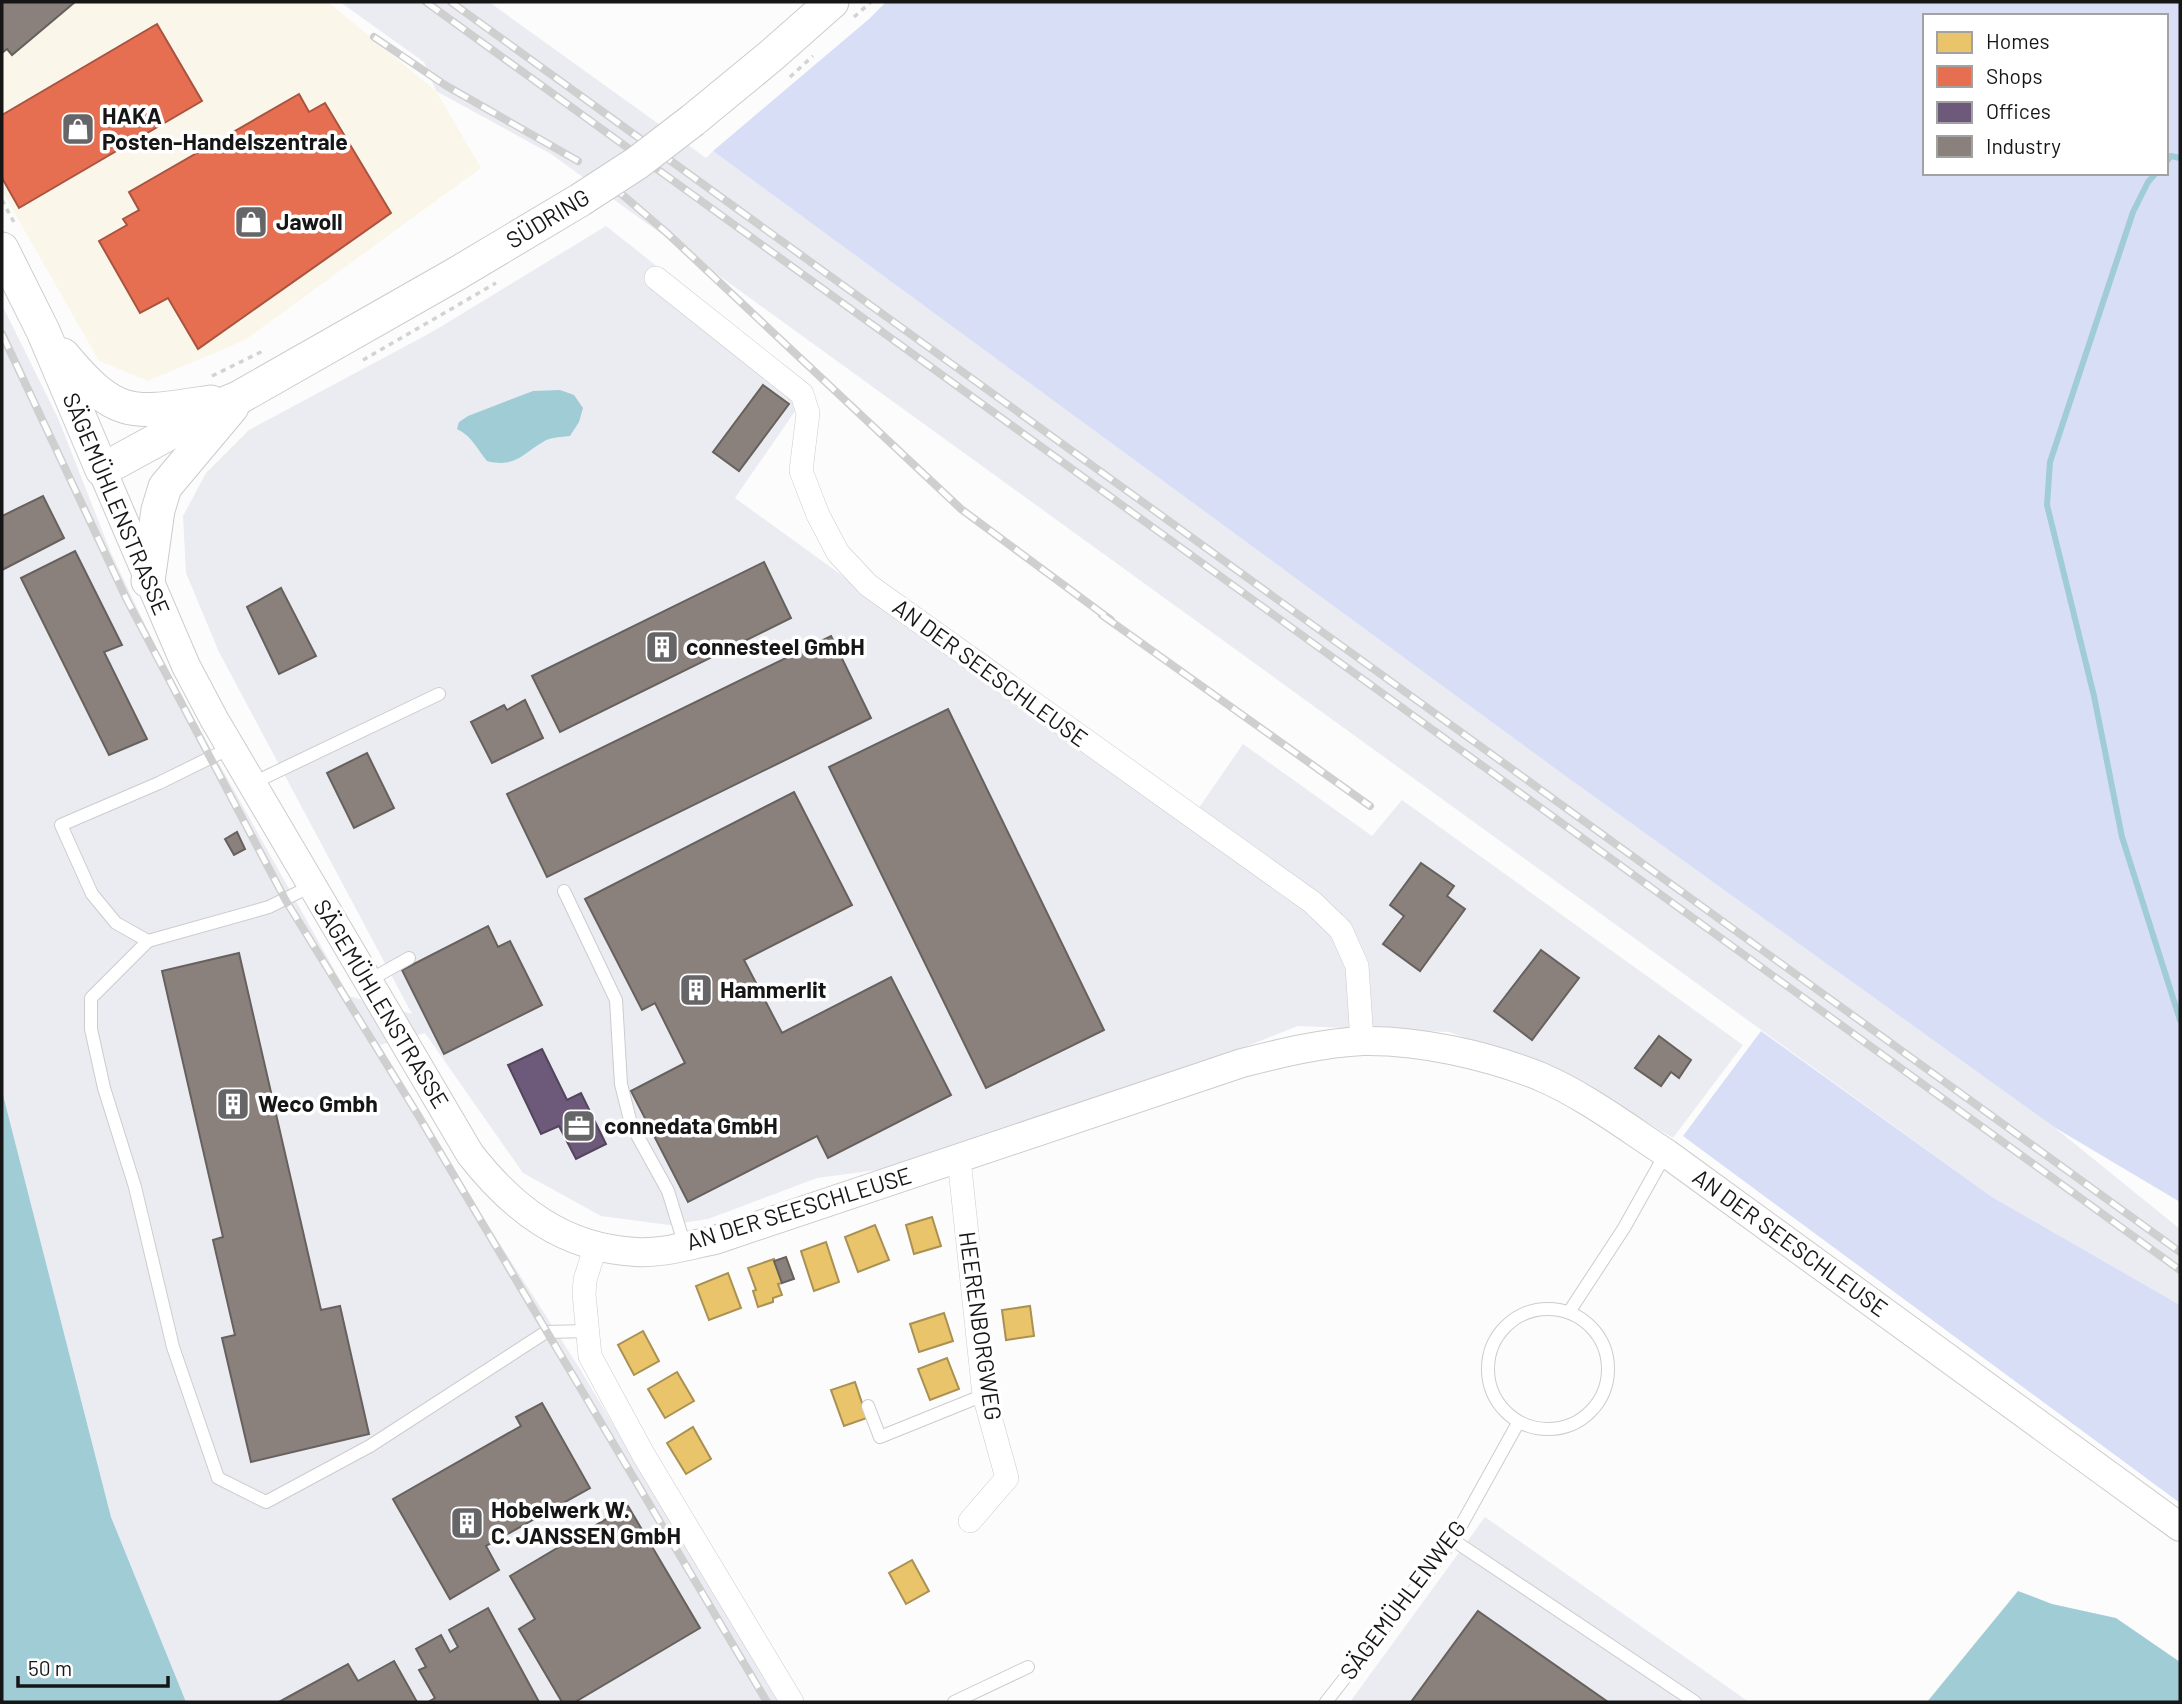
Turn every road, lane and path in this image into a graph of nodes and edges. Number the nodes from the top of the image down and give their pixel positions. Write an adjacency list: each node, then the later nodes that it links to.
1 (832, 2): 9 (main road, SÜDRING, bridge)
2 (2, 249): 5 (main road, SÄGEMÜHLENSTRASSE)
3 (656, 278): 20 (street, AN DER SEESCHLEUSE)
4 (497, 283): 7 (path)
5 (43, 331): 9 (main road, SÜDRING); 10 (main road, SÄGEMÜHLENSTRASSE)
6 (272, 347): 8 (path)
7 (357, 363)
8 (208, 377)
9 (239, 398): 10 (main road, SÜDRING); 11 (main road)
10 (102, 470): 11 (street, SÄGEMÜHLENSTRASSE)
11 (148, 581): 13 (street, SÄGEMÜHLENSTRASSE)
12 (439, 694): 14 (lane)
13 (230, 748): 14 (street, SÄGEMÜHLENSTRASSE); 17 (lane)
14 (251, 785): 15 (street, SÄGEMÜHLENSTRASSE)
15 (311, 886): 17 (lane); 19 (street, SÄGEMÜHLENSTRASSE)
16 (564, 891): 24 (lane)
17 (148, 941): 26 (lane)
18 (409, 958): 19 (lane)
19 (368, 981): 23 (street, SÄGEMÜHLENSTRASSE)
20 (1362, 1041): 21 (street, AN DER SEESCHLEUSE); 22 (street, AN DER SEESCHLEUSE)
21 (1666, 1153): 25 (lane); 31 (street, AN DER SEESCHLEUSE)
22 (959, 1159): 24 (street, AN DER SEESCHLEUSE); 27 (street, HEERENBORGWEG)
23 (596, 1245): 24 (street, AN DER SEESCHLEUSE); 26 (street)
24 (685, 1246)
25 (1569, 1312): 29 (lane); 29 (lane)
26 (588, 1331): 34 (street)
27 (985, 1395): 28 (lane); 30 (street, HEERENBORGWEG)
28 (868, 1406)
29 (1518, 1423): 32 (lane, SÄGEMÜHLENWEG)
30 (970, 1521)
31 (2180, 1527)
32 (1453, 1540): 36 (lane, SÄGEMÜHLENWEG); 37 (lane)
33 (1028, 1667): 35 (lane)
34 (792, 1702)
35 (954, 1702)
36 (1326, 1702)
37 (1695, 1702)

